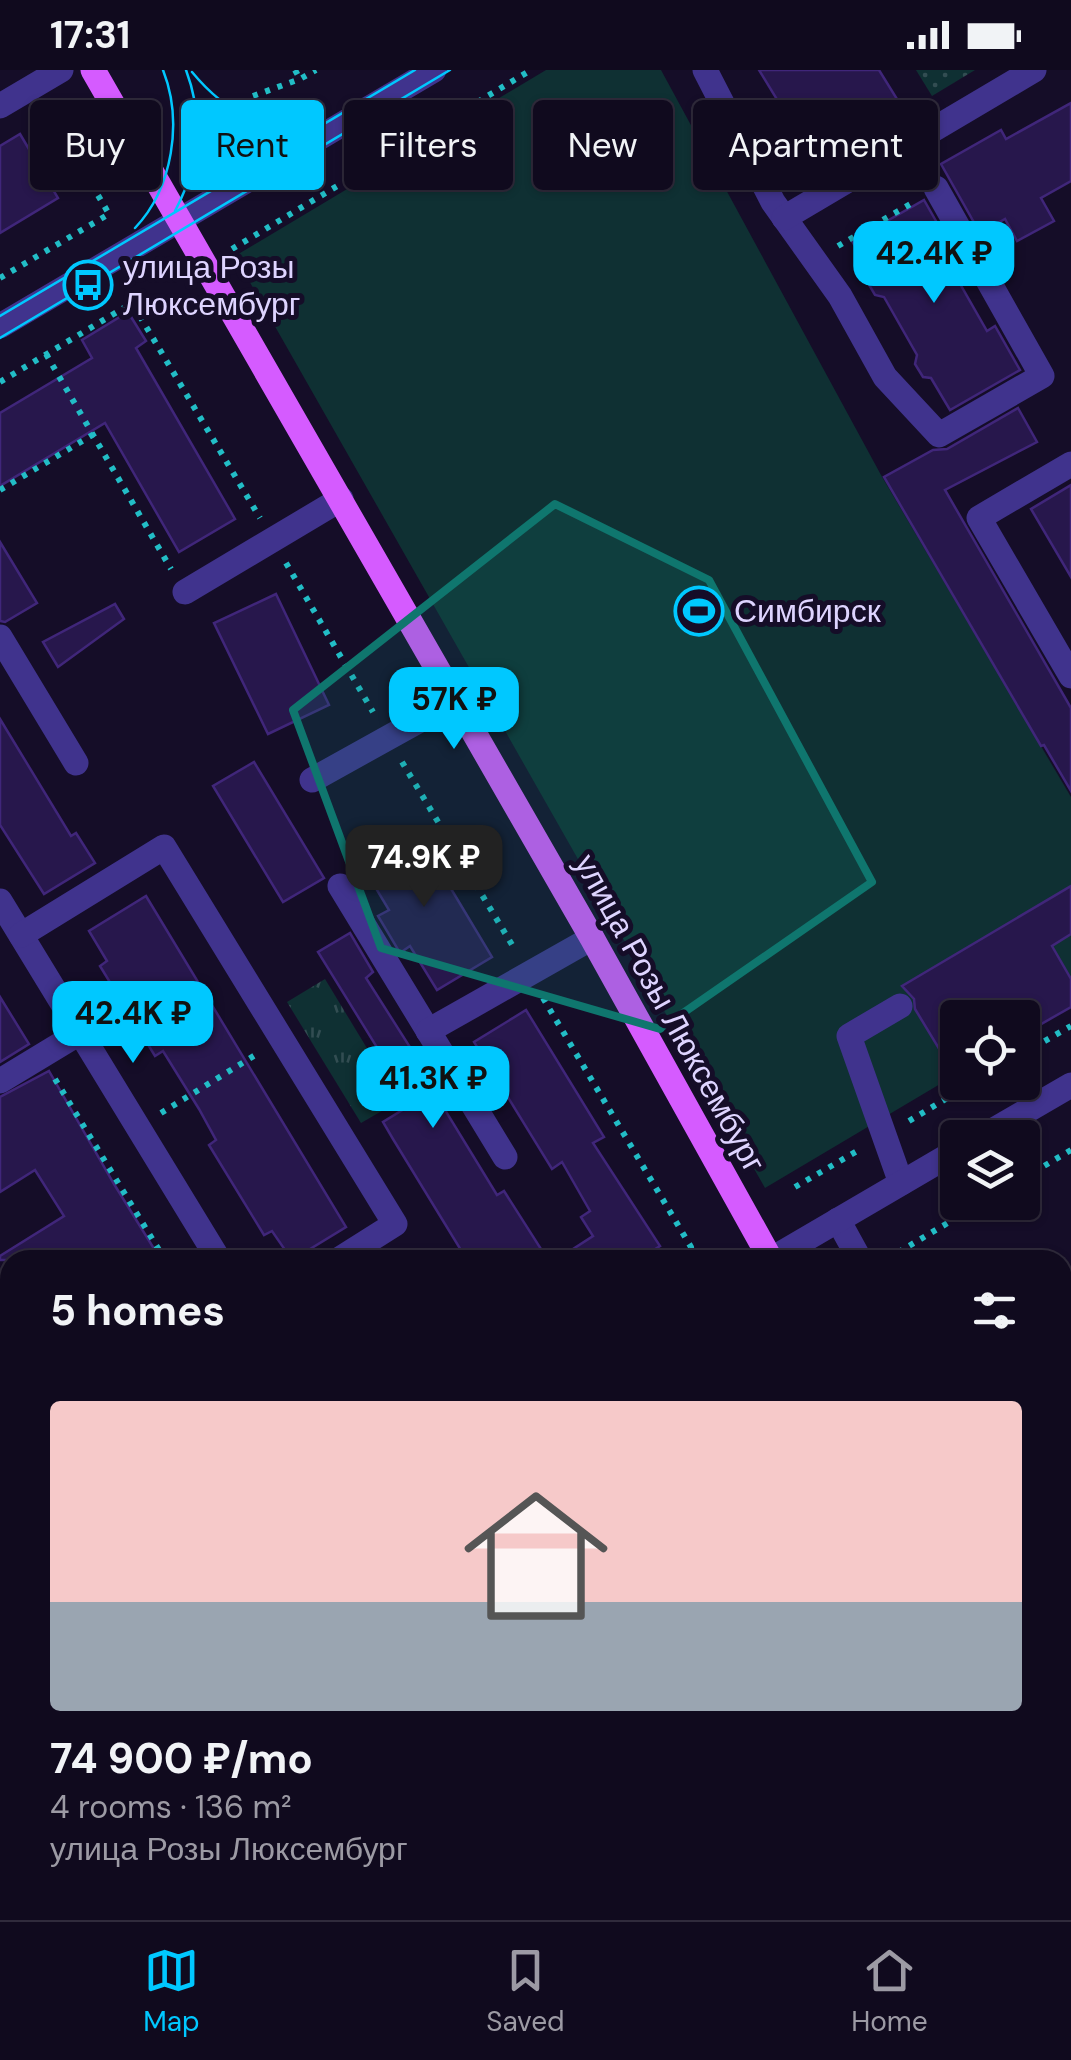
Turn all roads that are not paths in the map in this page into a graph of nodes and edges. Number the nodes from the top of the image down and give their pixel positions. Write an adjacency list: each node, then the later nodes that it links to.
1 (61, 70): 6 (street)
2 (93, 70): 8 (main road, улица Розы Люксембург)
3 (434, 70): 8 (street)
4 (705, 70): 9 (street)
5 (1034, 70): 9 (street)
6 (0, 106)
7 (937, 190): 9 (street)
8 (180, 218): 10 (street); 12 (main road, улица Розы Люксембург)
9 (784, 218)
10 (0, 326)
11 (1071, 464): 15 (street)
12 (341, 499): 13 (street); 16 (main road, улица Розы Люксембург)
13 (185, 592)
14 (0, 637): 17 (street)
15 (1071, 676)
16 (456, 700): 18 (street); 22 (main road, улица Розы Люксембург)
17 (76, 763)
18 (312, 780)
19 (340, 886): 24 (street)
20 (0, 901): 21 (street)
21 (21, 935): 25 (street); 34 (street)
22 (592, 938): 24 (street); 35 (main road, улица Розы Люксембург)
23 (900, 1006): 31 (street)
24 (428, 1031): 29 (street)
25 (80, 1032): 26 (street); 33 (street)
26 (0, 1081)
27 (1071, 1085): 28 (street)
28 (1011, 1120)
29 (505, 1156)
30 (940, 1160): 31 (street)
31 (900, 1183): 32 (street)
32 (838, 1220): 36 (street); 37 (street)
33 (213, 1250)
34 (354, 1250)
35 (764, 1250)
36 (787, 1250)
37 (854, 1250)

